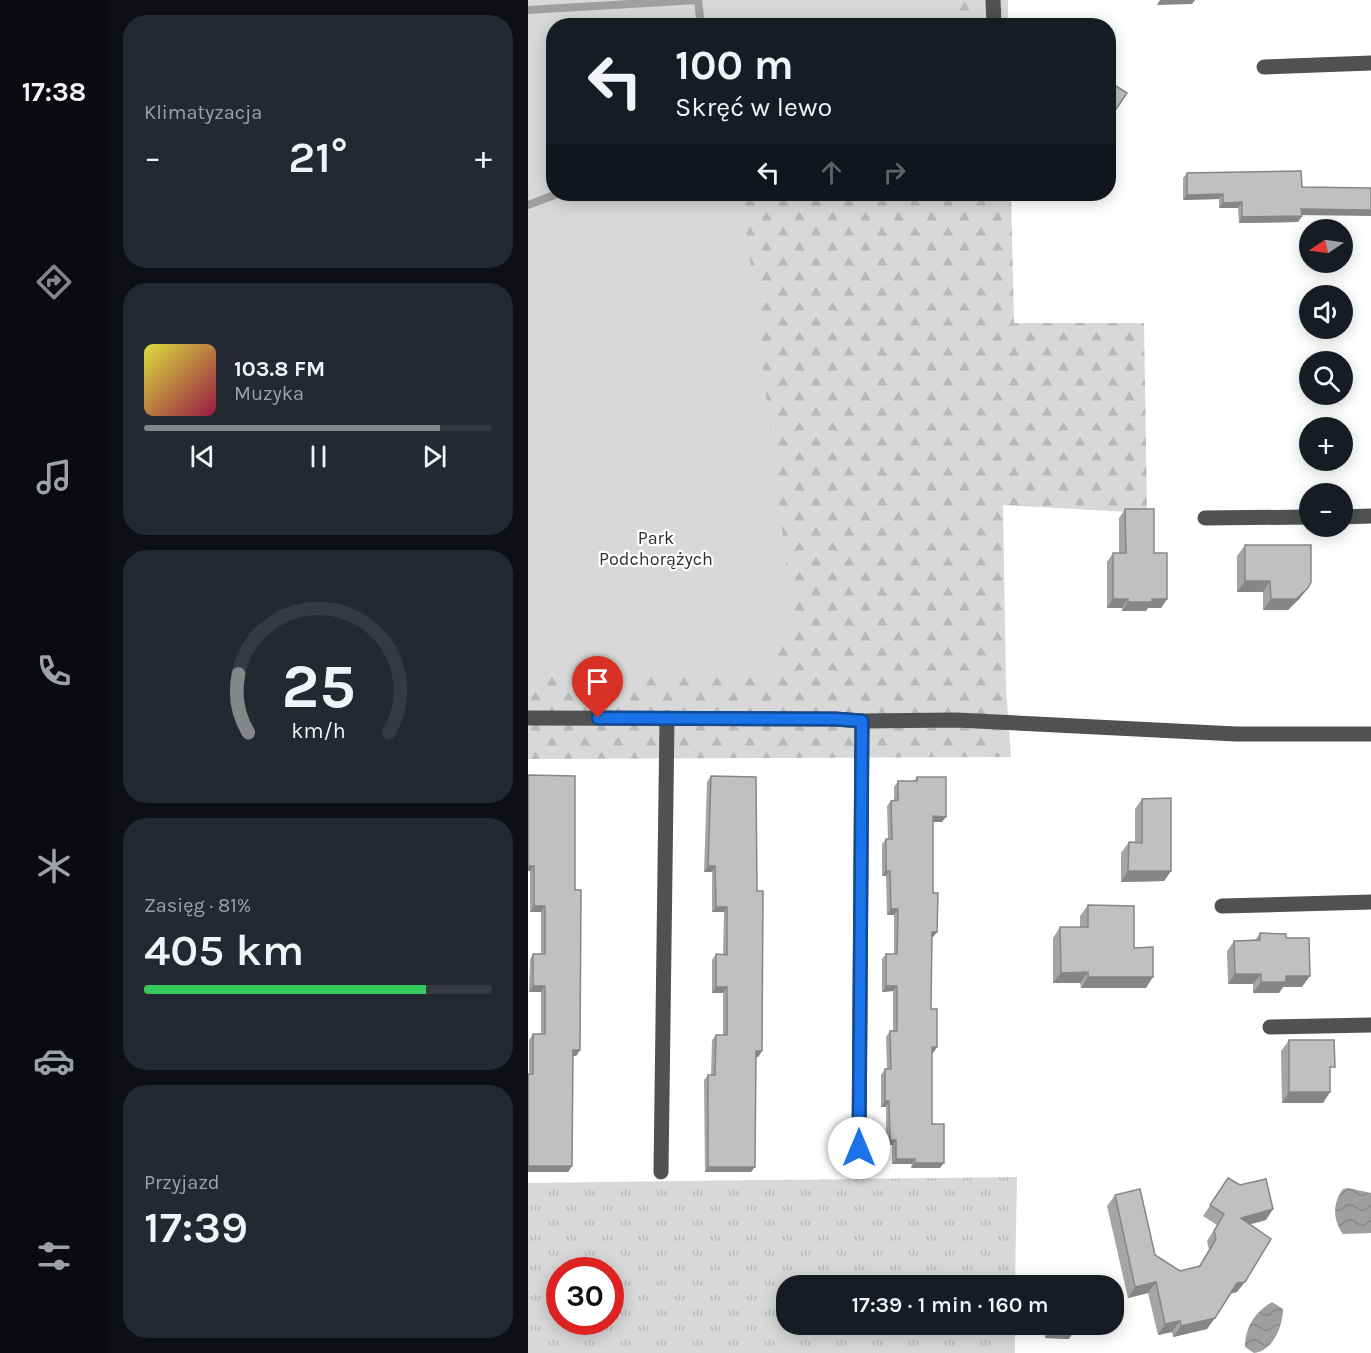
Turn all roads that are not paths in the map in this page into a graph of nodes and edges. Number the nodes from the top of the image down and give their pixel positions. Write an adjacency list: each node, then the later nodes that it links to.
1 (993, 0): 2 (street)
2 (994, 18)
3 (1371, 63): 4 (street)
4 (1264, 67)
5 (1371, 516): 7 (street)
6 (1299, 517): 8 (street)
7 (1353, 517)
8 (1205, 518)
9 (528, 718): 10 (street)
10 (667, 718): 11 (street); 18 (street)
11 (862, 721): 12 (street); 17 (street)
12 (1371, 734)
13 (1371, 902): 14 (street)
14 (1222, 906)
15 (1371, 1025): 16 (street)
16 (1270, 1027)
17 (859, 1148)
18 (661, 1172)

